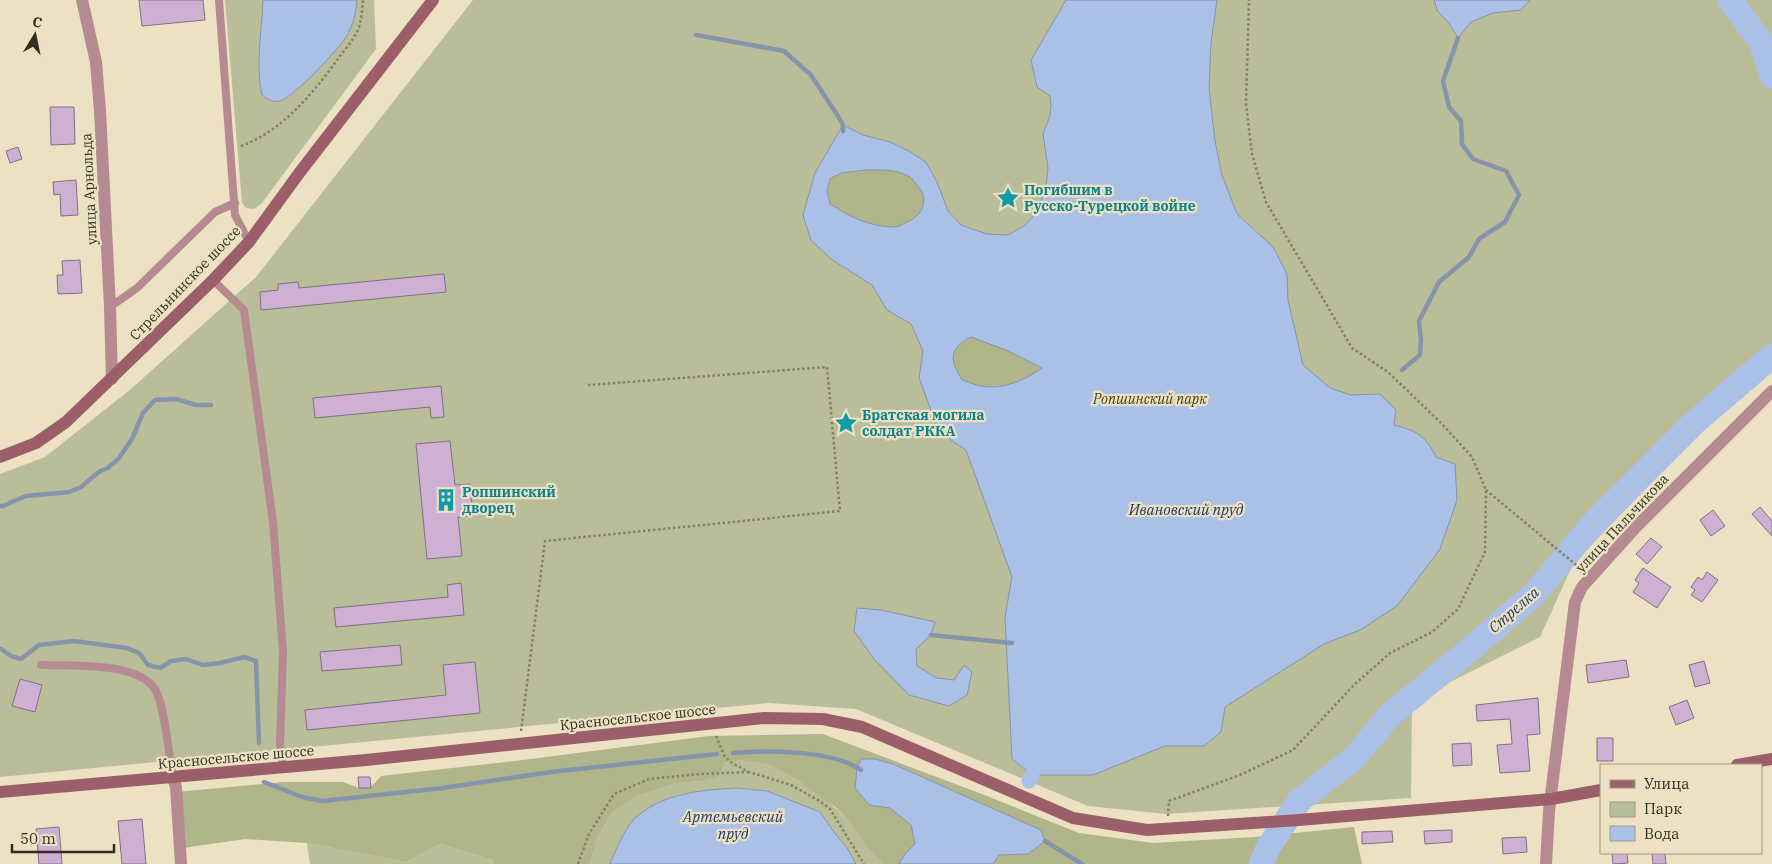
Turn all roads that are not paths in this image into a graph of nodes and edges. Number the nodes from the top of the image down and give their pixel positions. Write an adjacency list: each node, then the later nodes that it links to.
1 (82, 0): 7 (street, улица Арнольда)
2 (218, 0): 4 (lane)
3 (433, 0): 5 (main road, Стрельнинское шоссе)
4 (234, 203): 5 (lane); 7 (lane)
5 (249, 242): 6 (main road, Стрельнинское шоссе)
6 (213, 280): 8 (main road, Стрельнинское шоссе); 14 (lane)
7 (110, 307): 8 (street, улица Арнольда)
8 (112, 379): 10 (main road, Стрельнинское шоссе)
9 (1772, 391): 18 (street, улица Пальчикова)
10 (0, 457)
11 (41, 665): 15 (lane)
12 (1772, 759): 13 (main road)
13 (1743, 764)
14 (282, 767): 15 (main road, Красносельское шоссе); 18 (main road, Красносельское шоссе)
15 (172, 778): 17 (main road, Красносельское шоссе); 19 (street)
16 (1600, 790): 18 (main road, Красносельское шоссе)
17 (0, 792)
18 (1551, 799): 20 (street, улица Пальчикова)
19 (181, 864)
20 (1546, 864)

